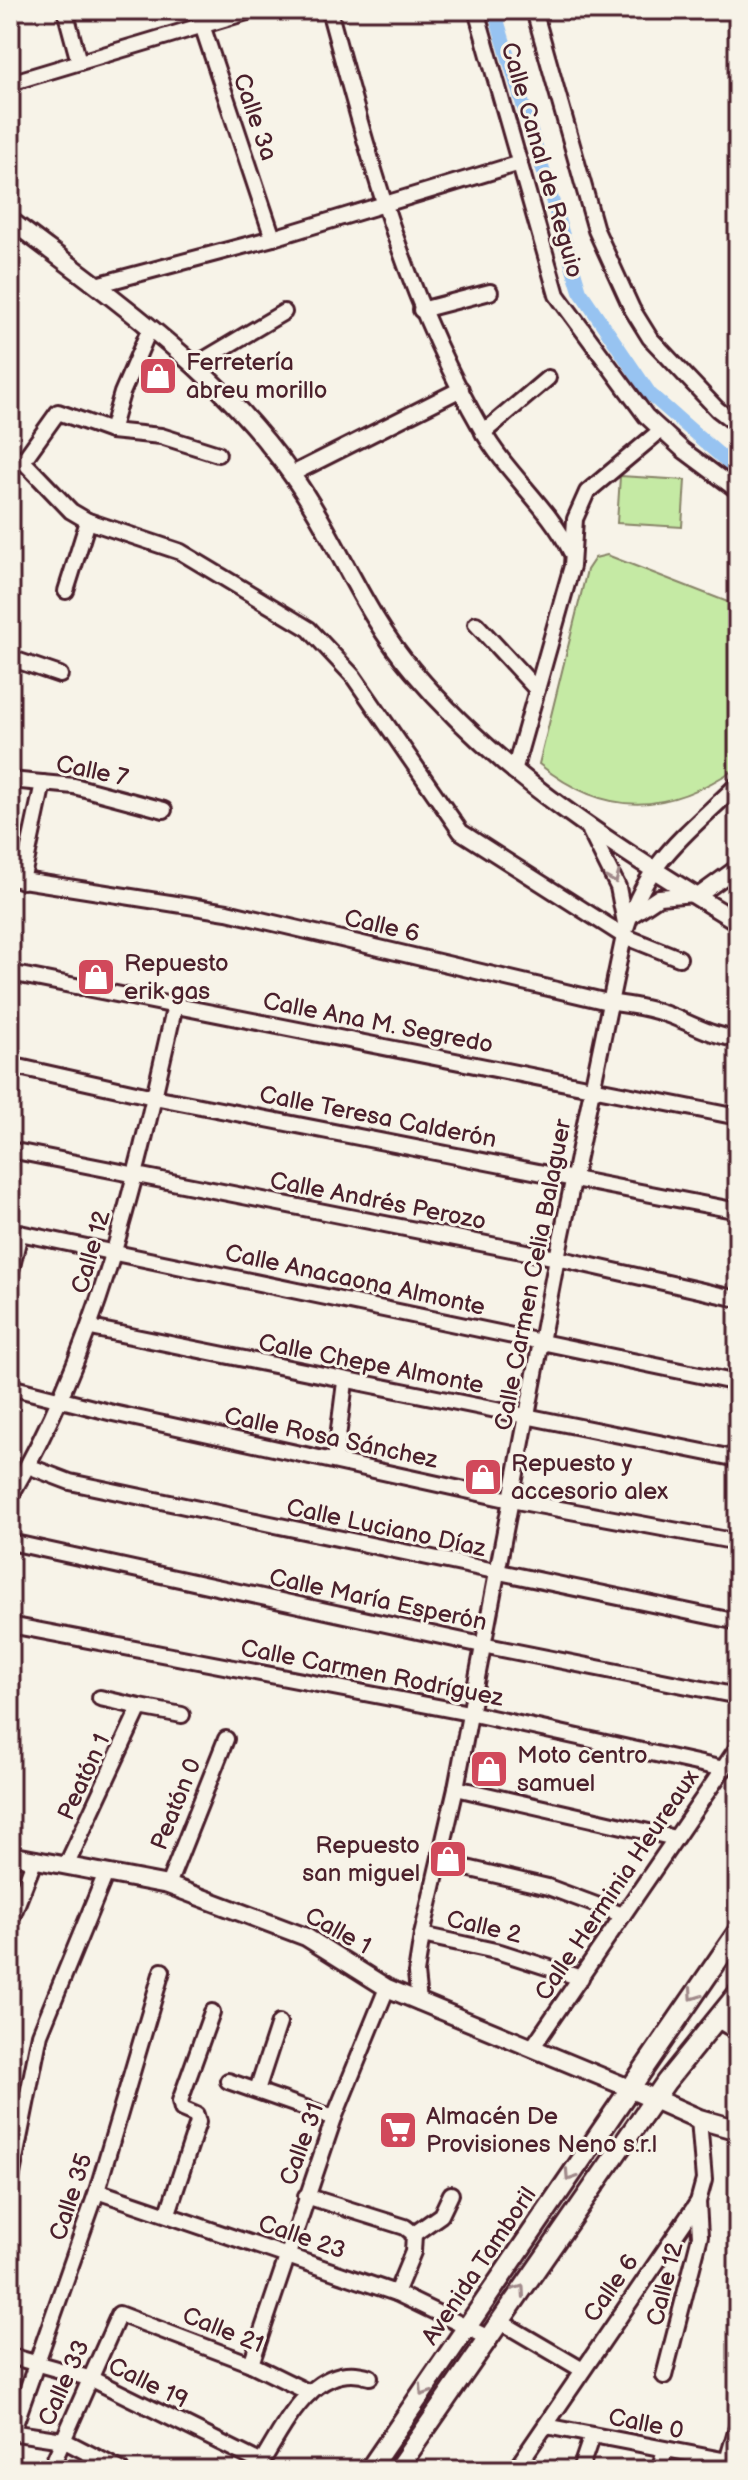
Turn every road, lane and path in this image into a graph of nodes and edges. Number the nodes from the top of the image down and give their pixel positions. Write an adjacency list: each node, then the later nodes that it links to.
1 (65, 10): 8 (street)
2 (197, 10): 7 (street, Calle 3a)
3 (254, 10): 7 (street)
4 (329, 10): 11 (street)
5 (476, 10): 10 (street, Calle Canal de Reguio)
6 (534, 10): 22 (street, Calle Canal de Reguio)
7 (201, 27): 8 (street); 13 (street, Calle 3a)
8 (79, 62): 9 (street)
9 (10, 83)
10 (520, 163): 11 (street); 23 (street, Calle Canal de Reguio)
11 (383, 205): 13 (street); 16 (street)
12 (11, 222): 14 (street)
13 (273, 238): 14 (street)
14 (96, 285): 18 (street)
15 (490, 292): 16 (street)
16 (421, 310): 21 (street)
17 (284, 312): 19 (street)
18 (150, 328): 19 (street); 24 (street)
19 (195, 365): 28 (street)
20 (548, 378): 25 (street)
21 (461, 389): 25 (street); 28 (street)
22 (738, 425)
23 (661, 430): 29 (street, Calle Canal de Reguio); 31 (street)
24 (111, 431): 26 (street); 27 (street)
25 (483, 433): 31 (street)
26 (218, 454)
27 (17, 457): 30 (street)
28 (292, 474): 37 (street)
29 (738, 491)
30 (88, 521): 32 (street); 48 (street)
31 (571, 552): 36 (street)
32 (66, 591)
33 (476, 624): 36 (street)
34 (10, 658): 35 (street)
35 (60, 675)
36 (537, 690): 37 (street)
37 (514, 771): 42 (street)
38 (10, 780): 39 (street, Calle 7)
39 (43, 783): 41 (street, Calle 7); 45 (street)
40 (738, 784): 44 (street, Calle Carmen Celia Balaguer)
41 (164, 810)
42 (590, 831): 44 (street); 48 (street, one-way to 48)
43 (738, 867): 46 (street)
44 (652, 869): 46 (street); 48 (street, Calle Carmen Celia Balaguer)
45 (16, 880): 51 (street, Calle 6)
46 (696, 895): 47 (street); 48 (street)
47 (734, 914)
48 (626, 928): 49 (street); 51 (street, Calle Carmen Celia Balaguer)
49 (679, 958)
50 (10, 973): 52 (street, Calle Ana M. Segredo)
51 (608, 1002): 53 (street, Calle 6); 55 (street, Calle Carmen Celia Balaguer)
52 (175, 1005): 55 (street, Calle Ana M. Segredo); 56 (street, Calle 12)
53 (738, 1039)
54 (10, 1065): 56 (street, Calle Teresa Calderón)
55 (593, 1088): 57 (street, Calle Ana M. Segredo); 59 (street, Calle Carmen Celia Balaguer)
56 (154, 1097): 59 (street, Calle Teresa Calderón); 60 (street, Calle 12)
57 (738, 1117)
58 (10, 1150): 60 (street, Calle Andrés Perozo)
59 (574, 1176): 61 (street, Calle Teresa Calderón); 64 (street, Calle Carmen Celia Balaguer)
60 (134, 1177): 63 (street, Calle 12); 64 (street, Calle Andrés Perozo)
61 (738, 1211)
62 (15, 1232): 63 (street, Calle Anacaona Almonte); 65 (street)
63 (117, 1252): 67 (street, Calle 12); 68 (street, Calle Anacaona Almonte)
64 (557, 1258): 66 (street, Calle Andrés Perozo); 68 (street, Calle Carmen Celia Balaguer)
65 (10, 1275)
66 (738, 1299)
67 (91, 1328): 69 (street, Calle Chepe Almonte); 72 (street, Calle 12)
68 (541, 1341): 70 (street, Calle Anacaona Almonte); 73 (street, Calle Carmen Celia Balaguer)
69 (345, 1382): 73 (street, Calle Chepe Almonte); 75 (street)
70 (738, 1383)
71 (10, 1387): 72 (street, Calle Rosa Sánchez)
72 (62, 1398): 75 (street, Calle Rosa Sánchez); 76 (street, Calle 12)
73 (528, 1418): 74 (street, Calle Chepe Almonte); 78 (street, Calle Carmen Celia Balaguer)
74 (738, 1459)
75 (335, 1461): 78 (street, Calle Rosa Sánchez)
76 (28, 1466): 77 (street, Calle 12); 81 (street, Calle Luciano Díaz)
77 (10, 1497)
78 (511, 1500): 80 (street, Calle Rosa Sánchez); 81 (street, Calle Carmen Celia Balaguer)
79 (10, 1542): 84 (street, Calle María Esperón)
80 (738, 1542)
81 (497, 1574): 82 (street, Calle Luciano Díaz); 84 (street, Calle Carmen Celia Balaguer)
82 (738, 1622)
83 (10, 1625): 88 (street, Calle Carmen Rodríguez)
84 (482, 1645): 85 (street, Calle María Esperón); 88 (street, Calle Carmen Celia Balaguer)
85 (738, 1696)
86 (100, 1698): 87 (street, Peatón 1)
87 (140, 1707): 89 (street, Peatón 1); 98 (street, Peatón 1)
88 (469, 1713): 92 (street, Calle Carmen Rodríguez); 93 (street, Calle Carmen Celia Balaguer)
89 (182, 1715)
90 (226, 1739): 100 (street, Peatón 0)
91 (738, 1747): 92 (street, Calle Herminia Heureaux)
92 (724, 1769): 94 (street, Calle Herminia Heureaux)
93 (456, 1788): 94 (street); 97 (street, Calle Carmen Celia Balaguer)
94 (675, 1838): 101 (street, Calle Herminia Heureaux)
95 (10, 1855): 96 (street, Calle 1)
96 (35, 1859): 98 (street, Calle 1); 102 (street)
97 (441, 1862): 101 (street); 104 (street, Calle Carmen Celia Balaguer)
98 (67, 1864): 99 (street, Calle 1)
99 (106, 1873): 100 (street, Calle 1); 121 (street)
100 (168, 1885): 107 (street, Calle 1)
101 (623, 1915): 106 (street, Calle Herminia Heureaux)
102 (10, 1922)
103 (738, 1931): 116 (main road, Avenida Tamboril, one-way to 116)
104 (422, 1935): 106 (street, Calle 2); 109 (street, Calle Carmen Celia Balaguer)
105 (162, 1971): 124 (street, Calle 35)
106 (581, 1978): 114 (street, Calle Herminia Heureaux)
107 (387, 1988): 109 (street, Calle 1); 119 (street, Calle 31)
108 (738, 1993): 111 (main road, Avenida Tamboril)
109 (419, 2002): 114 (street, Calle 1)
110 (212, 2012): 128 (street)
111 (719, 2021): 113 (street); 118 (main road, Avenida Tamboril)
112 (279, 2023): 117 (street)
113 (738, 2032)
114 (532, 2048): 116 (street, Calle 1)
115 (228, 2081): 117 (street)
116 (629, 2088): 118 (main road); 134 (main road, Avenida Tamboril, one-way to 134)
117 (257, 2090): 119 (street)
118 (654, 2099): 120 (main road); 133 (main road, Avenida Tamboril, one-way to 118)
119 (334, 2118): 126 (street, Calle 31)
120 (699, 2119): 122 (main road); 127 (street, Calle 6)
121 (16, 2125): 123 (street)
122 (738, 2130)
123 (10, 2184)
124 (97, 2191): 128 (street, Calle 23); 137 (street, Calle 35)
125 (451, 2194): 129 (street)
126 (306, 2196): 129 (street); 130 (street, Calle 31)
127 (698, 2202): 139 (street, Calle 6); 140 (street, Calle 12)
128 (168, 2213): 130 (street, Calle 23)
129 (414, 2234): 131 (street)
130 (288, 2254): 131 (street, Calle 23); 138 (street, Calle 31)
131 (396, 2293): 134 (street, Calle 23)
132 (119, 2314): 138 (street, Calle 21); 142 (street, Calle 33)
133 (499, 2321): 135 (main road, Avenida Tamboril); 139 (street)
134 (467, 2327): 135 (street, Calle 23); 154 (main road, Avenida Tamboril, one-way to 154)
135 (487, 2337): 155 (main road, Avenida Tamboril)
136 (10, 2356): 137 (street, Calle 19)
137 (38, 2363): 142 (street, Calle 19); 146 (street, Calle 35)
138 (251, 2364): 143 (street, Calle 21)
139 (581, 2369): 145 (street, Calle 6)
140 (664, 2376)
141 (370, 2377): 143 (street)
142 (92, 2379): 148 (street, Calle 33); 151 (street, Calle 19)
143 (310, 2393): 151 (street)
144 (738, 2424): 150 (street)
145 (546, 2426): 147 (street, Calle 0); 156 (street, Calle 6)
146 (11, 2432): 148 (street)
147 (592, 2435): 149 (street, Calle 0); 157 (street)
148 (63, 2440): 152 (street, Calle 33); 153 (street)
149 (665, 2450): 150 (street, Calle 0); 158 (street)
150 (733, 2462)
151 (259, 2467)
152 (50, 2470)
153 (121, 2470)
154 (369, 2470)
155 (397, 2470)
156 (515, 2470)
157 (580, 2470)
158 (659, 2470)

